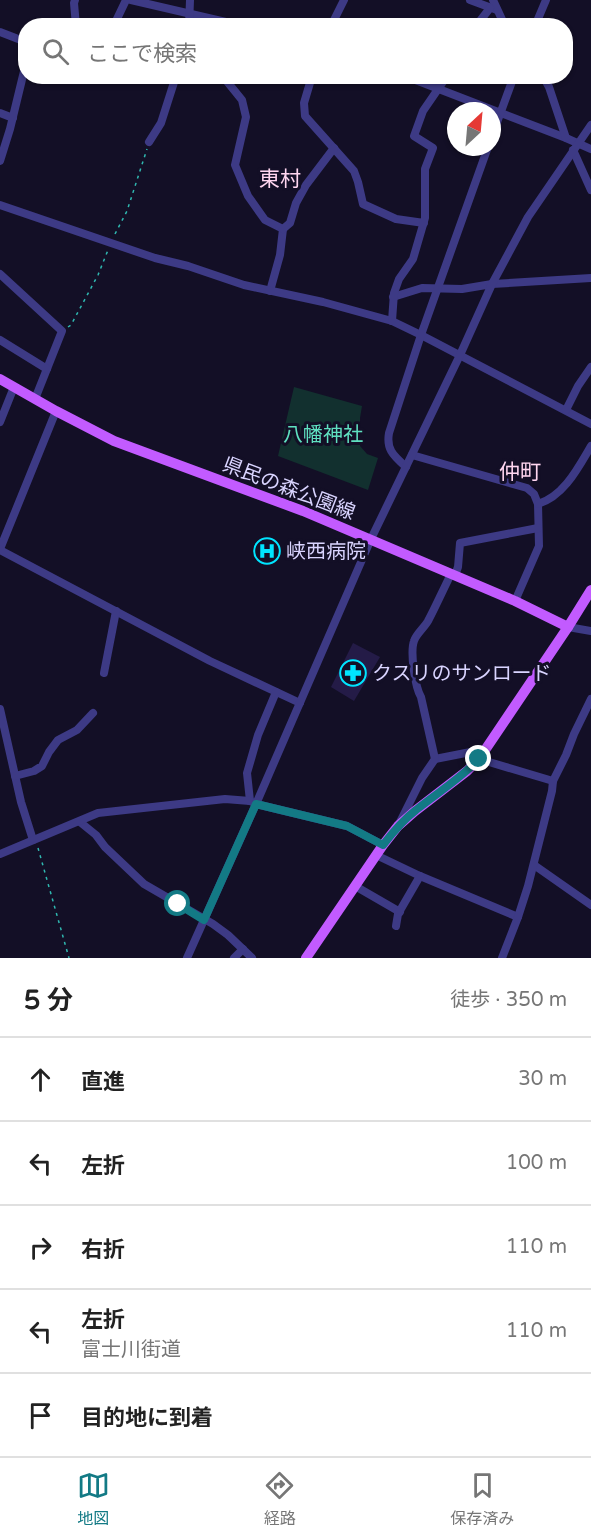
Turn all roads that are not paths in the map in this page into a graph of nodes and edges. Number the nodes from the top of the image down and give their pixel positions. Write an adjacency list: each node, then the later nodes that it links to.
1 (75, 0): 10 (street)
2 (126, 0): 11 (street)
3 (131, 0): 9 (street)
4 (190, 0): 9 (street)
5 (344, 0): 14 (street)
6 (470, 0): 8 (street)
7 (546, 0): 17 (street)
8 (494, 4): 15 (street); 16 (street)
9 (189, 14): 12 (street); 13 (street)
10 (75, 18)
11 (118, 18)
12 (189, 18)
13 (207, 18)
14 (335, 18)
15 (483, 18)
16 (501, 18)
17 (538, 18)
18 (0, 32): 19 (street)
19 (18, 39)
20 (21, 84): 33 (street)
21 (173, 84): 36 (street)
22 (229, 84): 45 (street)
23 (310, 84): 38 (street)
24 (425, 84): 28 (street)
25 (441, 84): 28 (street)
26 (511, 84): 30 (street)
27 (547, 84): 35 (street)
28 (437, 89): 29 (street); 44 (street)
29 (471, 102)
30 (501, 110)
31 (0, 113): 33 (street)
32 (501, 113): 35 (street)
33 (13, 118): 41 (street)
34 (591, 125): 37 (street)
35 (566, 138): 37 (street)
36 (149, 142)
37 (576, 147): 39 (street); 42 (street); 48 (street)
38 (334, 148): 44 (street); 45 (street)
39 (591, 149)
40 (485, 156): 49 (street)
41 (0, 161)
42 (591, 190)
43 (0, 205): 50 (street)
44 (424, 223): 51 (street)
45 (283, 229): 50 (street)
46 (0, 274): 57 (street)
47 (591, 278): 48 (street)
48 (492, 284): 49 (street); 55 (street)
49 (438, 289): 51 (street); 53 (street)
50 (270, 291): 52 (street)
51 (393, 297): 52 (street)
52 (392, 321): 53 (street)
53 (421, 335): 55 (street); 67 (street)
54 (0, 340): 57 (street)
55 (460, 355): 61 (street); 66 (street)
56 (591, 367): 61 (street)
57 (47, 369): 60 (street)
58 (0, 379): 59 (main road, 県民の森公園線)
59 (14, 387): 60 (main road, 県民の森公園線); 63 (street)
60 (34, 399): 62 (main road, 県民の森公園線)
61 (566, 410): 64 (street)
62 (56, 411): 70 (main road, 県民の森公園線); 71 (street)
63 (0, 422)
64 (591, 424)
65 (591, 446): 68 (street)
66 (412, 455): 67 (street); 68 (street)
67 (406, 467): 70 (street)
68 (537, 504): 69 (street)
69 (538, 528): 72 (street); 74 (street)
70 (371, 539): 72 (main road, 県民の森公園線); 81 (street)
71 (0, 550): 75 (street)
72 (453, 575): 74 (main road, 県民の森公園線); 85 (street)
73 (591, 590): 76 (main road)
74 (515, 601): 76 (main road, 県民の森公園線)
75 (116, 611): 78 (street); 79 (street)
76 (568, 627): 77 (street); 84 (main road)
77 (591, 632)
78 (104, 673)
79 (276, 692): 81 (street); 89 (street)
80 (591, 699): 88 (street)
81 (300, 703): 89 (street)
82 (0, 709): 87 (street)
83 (93, 713): 87 (street)
84 (486, 749): 85 (street); 86 (main road)
85 (435, 759): 91 (street)
86 (479, 759): 88 (street); 91 (main road)
87 (15, 776): 92 (street)
88 (553, 781): 96 (street)
89 (253, 802): 90 (street); 93 (street); 102 (street)
90 (80, 822): 92 (street); 102 (street)
91 (398, 826): 93 (main road)
92 (35, 839): 94 (street)
93 (383, 845): 95 (main road)
94 (0, 854)
95 (376, 855): 97 (street); 98 (main road)
96 (534, 865): 99 (street); 101 (street)
97 (420, 876): 100 (street); 101 (street)
98 (355, 886): 100 (street); 108 (main road)
99 (591, 905)
100 (400, 912): 103 (street)
101 (518, 917): 109 (street)
102 (204, 920): 104 (street); 105 (street)
103 (396, 926)
104 (243, 949): 106 (street); 107 (street)
105 (187, 958)
106 (234, 958)
107 (252, 958)
108 (306, 958)
109 (501, 958)

